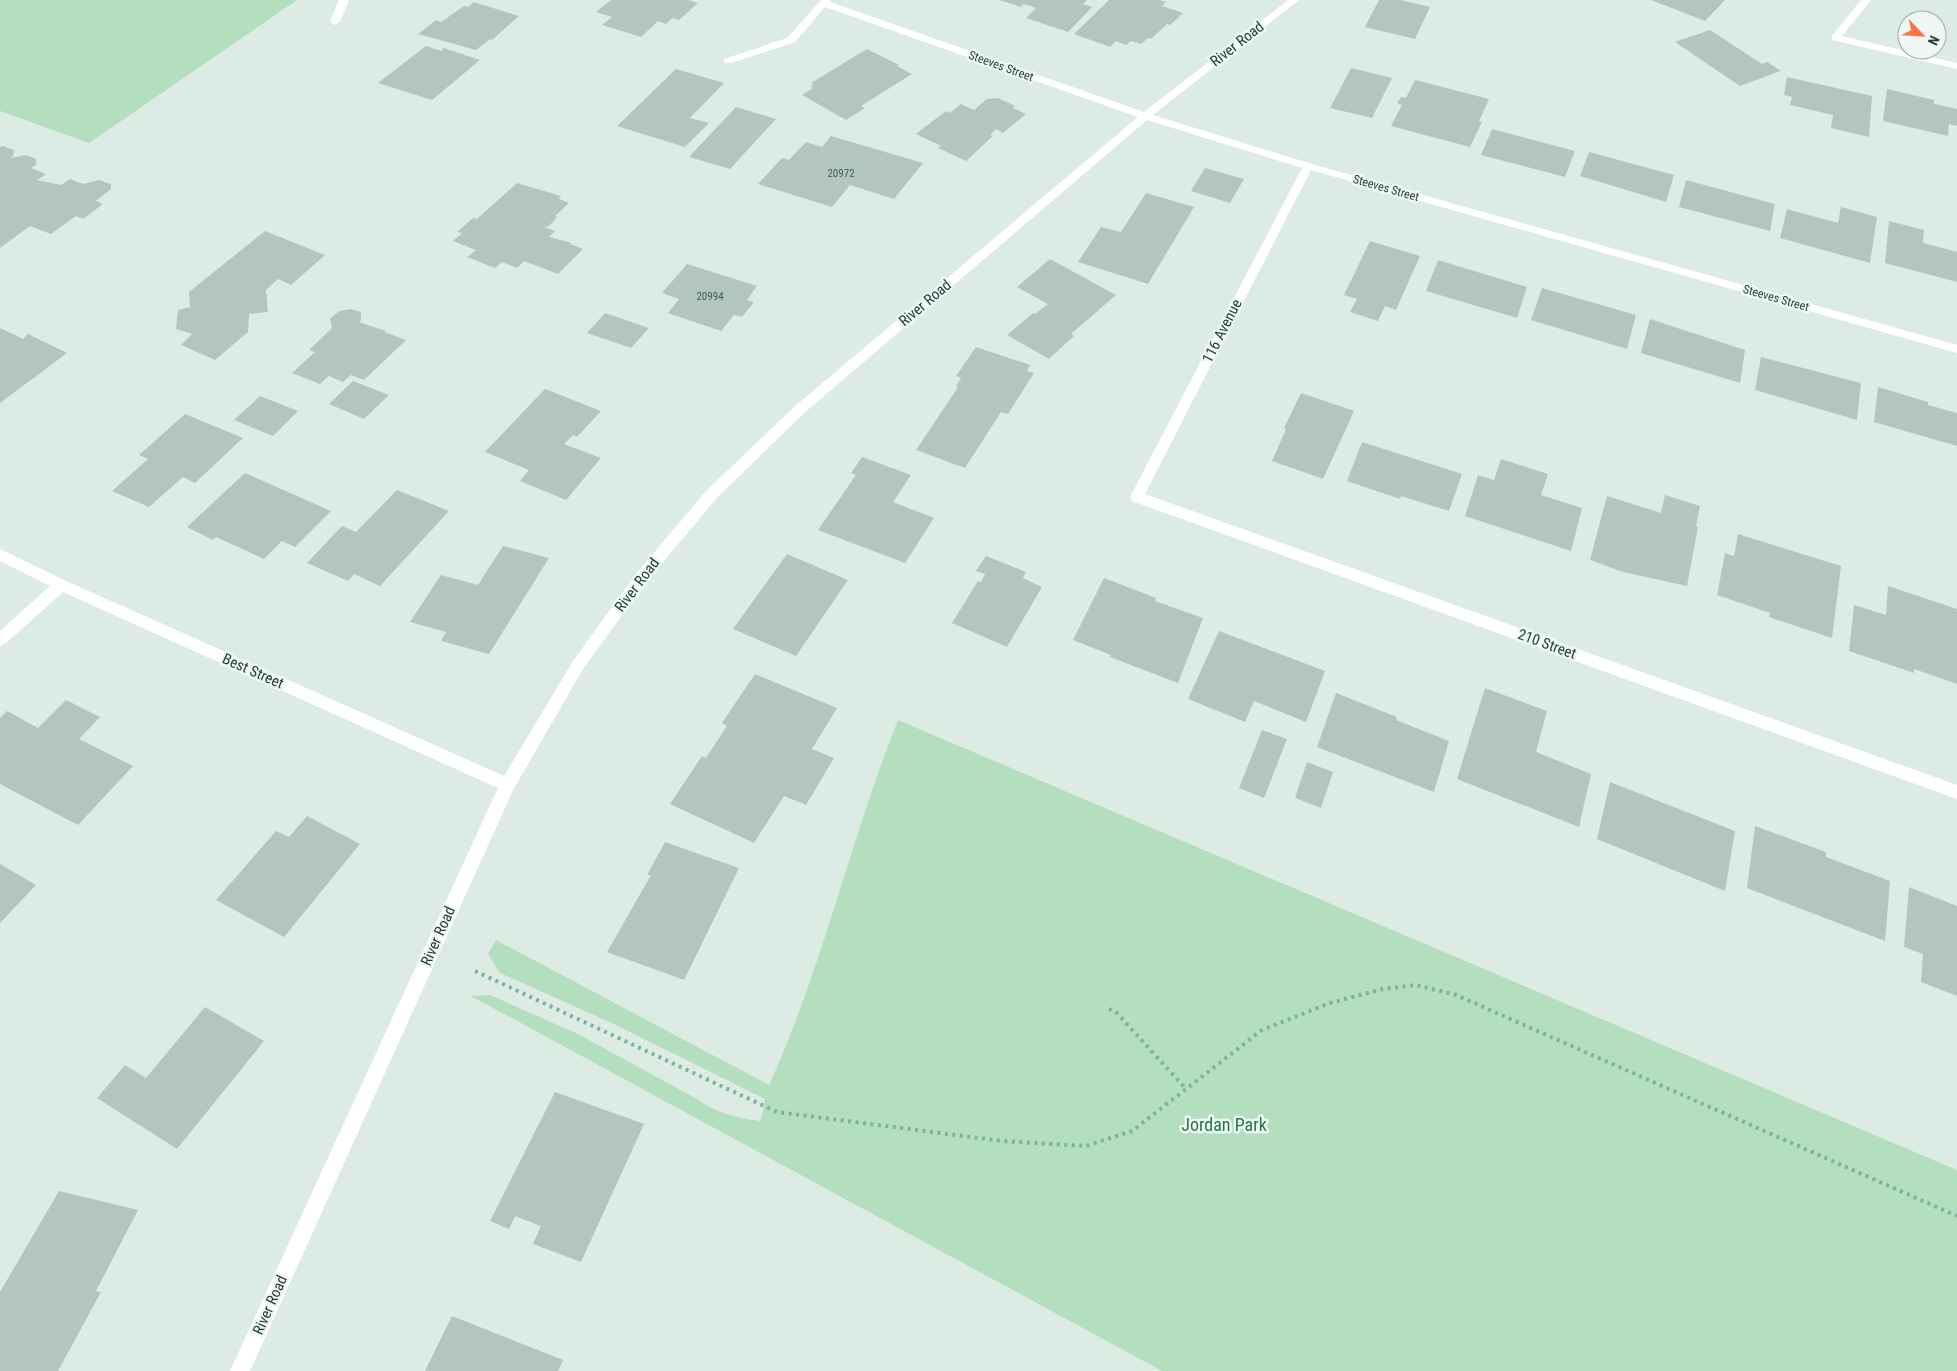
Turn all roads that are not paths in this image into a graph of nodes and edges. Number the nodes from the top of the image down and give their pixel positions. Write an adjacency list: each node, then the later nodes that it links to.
1 (344, 0): 5 (street)
2 (1294, 0): 8 (street, River Road)
3 (1866, 0): 7 (street)
4 (825, 1): 6 (street); 8 (street, Steeves Street)
5 (335, 22)
6 (728, 61)
7 (1957, 66)
8 (1144, 116): 9 (street, Steeves Street); 15 (street, River Road)
9 (1308, 166): 10 (street, Steeves Street); 11 (street, 116 Avenue)
10 (1957, 349)
11 (1137, 496): 16 (street, 210 Street)
12 (0, 555): 13 (street, Best Street)
13 (61, 585): 14 (street); 15 (street, Best Street)
14 (0, 640)
15 (507, 785): 17 (street, River Road)
16 (1957, 792)
17 (240, 1371)

